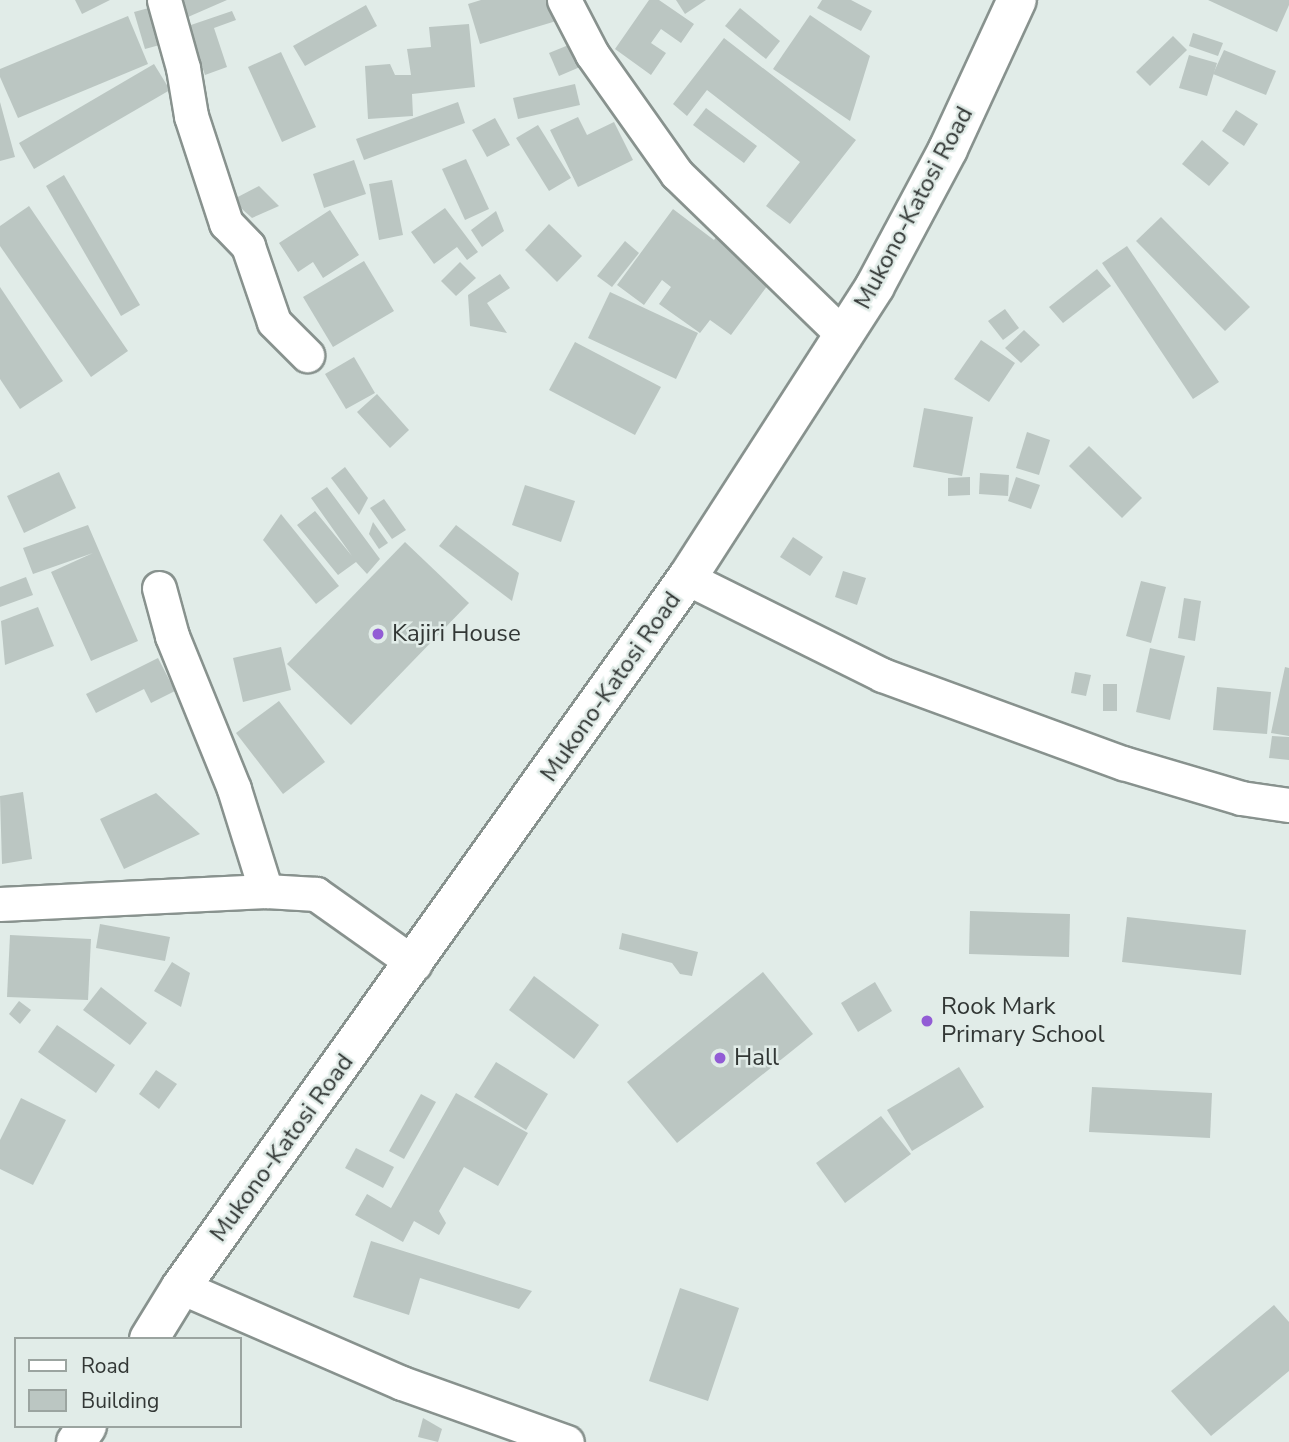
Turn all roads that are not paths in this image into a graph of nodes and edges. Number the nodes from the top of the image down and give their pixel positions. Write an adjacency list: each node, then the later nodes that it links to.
1 (164, 0): 5 (street)
2 (564, 0): 4 (street)
3 (1017, 0): 4 (main road, Mukono-Katosi Road)
4 (844, 336): 6 (main road, Mukono-Katosi Road)
5 (307, 355)
6 (687, 579): 8 (street); 11 (main road, Mukono-Katosi Road)
7 (159, 587): 9 (street)
8 (1289, 805)
9 (266, 891): 10 (street); 11 (street)
10 (0, 904)
11 (415, 964): 12 (main road, Mukono-Katosi Road)
12 (181, 1287): 13 (main road, Mukono-Katosi Road); 14 (street)
13 (150, 1337)
14 (567, 1442)

